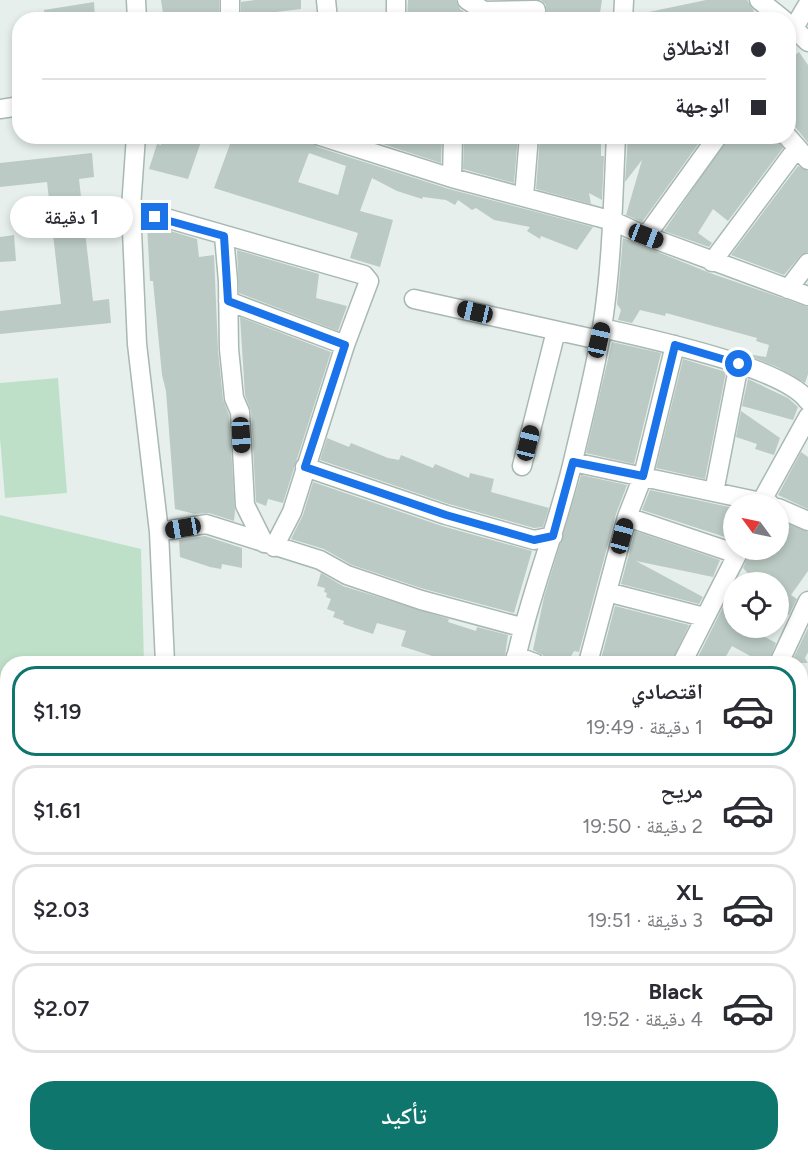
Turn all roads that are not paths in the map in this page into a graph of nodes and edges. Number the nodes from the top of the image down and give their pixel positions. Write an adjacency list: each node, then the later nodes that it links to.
1 (467, 0): 4 (street)
2 (759, 0): 5 (street)
3 (808, 4): 6 (street)
4 (537, 10)
5 (772, 12)
6 (796, 19)
7 (796, 33): 8 (street)
8 (808, 42)
9 (135, 144): 18 (street)
10 (356, 144): 16 (street)
11 (453, 144): 16 (street)
12 (528, 144): 17 (street)
13 (616, 144): 19 (street)
14 (712, 144): 21 (street)
15 (797, 148): 22 (street)
16 (452, 178): 17 (street)
17 (524, 197): 19 (street)
18 (130, 208): 20 (street); 45 (street)
19 (613, 221): 21 (street); 29 (street)
20 (224, 236): 27 (street); 30 (street)
21 (646, 236): 22 (street)
22 (712, 262): 24 (street)
23 (808, 263): 24 (street)
24 (788, 289): 25 (street)
25 (808, 296)
26 (414, 298): 28 (street)
27 (228, 301): 30 (street); 47 (street)
28 (556, 331): 29 (street); 36 (street)
29 (601, 334): 31 (street); 35 (street)
30 (345, 345): 37 (street)
31 (675, 345): 32 (street); 38 (street)
32 (739, 364): 33 (street); 39 (street)
33 (808, 401)
34 (808, 417): 41 (street)
35 (573, 462): 38 (street); 46 (street)
36 (522, 466)
37 (305, 467): 46 (street); 47 (street)
38 (643, 476): 39 (street); 43 (street)
39 (714, 492): 40 (street)
40 (723, 494)
41 (769, 494)
42 (789, 513): 44 (street)
43 (627, 517): 48 (street); 50 (street)
44 (808, 521)
45 (159, 532): 47 (street); 54 (street)
46 (553, 536): 53 (street)
47 (269, 545): 53 (street)
48 (723, 547)
49 (734, 560): 52 (street)
50 (607, 592): 52 (street); 56 (street)
51 (808, 602): 58 (street)
52 (704, 617): 57 (street)
53 (521, 627): 55 (street)
54 (165, 656)
55 (516, 656)
56 (590, 656)
57 (685, 656)
58 (782, 656)

